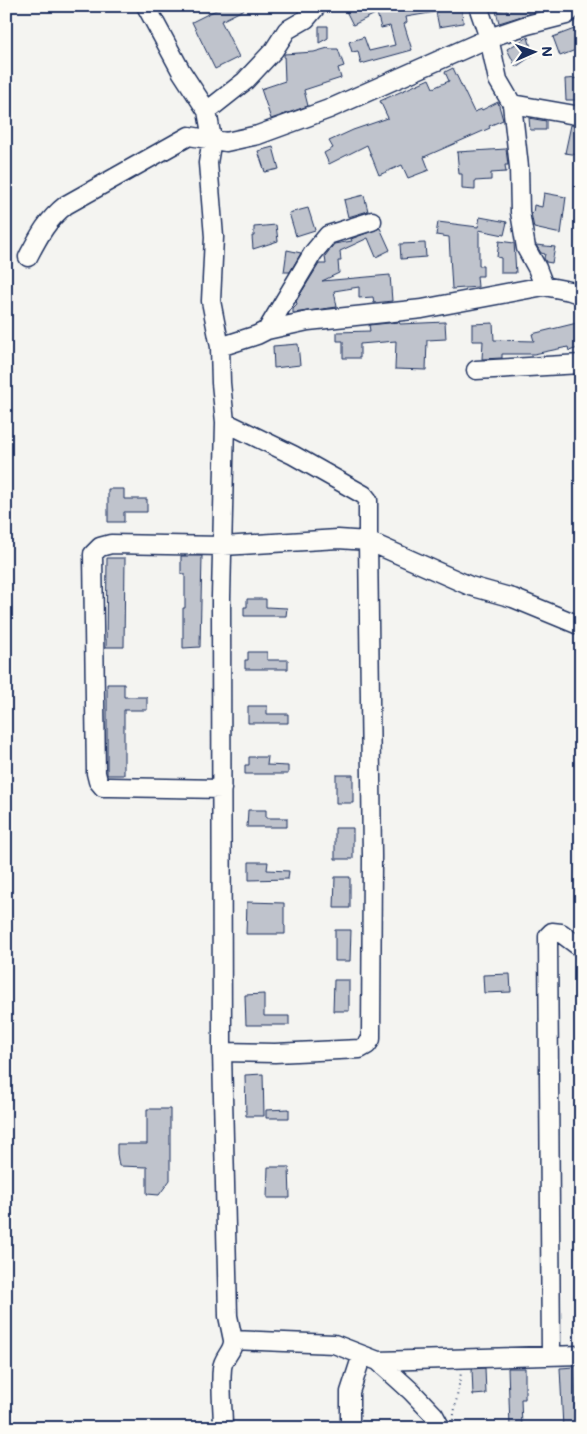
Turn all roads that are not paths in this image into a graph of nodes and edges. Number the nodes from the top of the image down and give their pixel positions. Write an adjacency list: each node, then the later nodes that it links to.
1 (146, 6): 7 (street)
2 (317, 6): 7 (street)
3 (478, 6): 5 (street)
4 (576, 6): 5 (street)
5 (489, 38): 6 (street); 9 (street)
6 (512, 104): 8 (street); 12 (street)
7 (207, 111): 9 (street)
8 (581, 116)
9 (212, 139): 11 (street); 15 (street)
10 (372, 221): 14 (street)
11 (28, 257)
12 (544, 286): 13 (street); 14 (street)
13 (581, 295)
14 (267, 330): 15 (street)
15 (220, 347): 18 (street)
16 (581, 364): 17 (street)
17 (476, 370)
18 (225, 422): 19 (street); 20 (street)
19 (368, 540): 20 (street); 21 (street); 24 (street)
20 (222, 546): 22 (street); 22 (street)
21 (581, 626)
22 (222, 789): 24 (street)
23 (581, 948): 27 (street)
24 (222, 1052): 25 (street)
25 (233, 1340): 28 (street); 29 (street)
26 (581, 1355): 27 (street)
27 (551, 1356): 28 (street)
28 (370, 1358): 30 (street); 31 (street)
29 (223, 1428)
30 (350, 1428)
31 (441, 1428)

